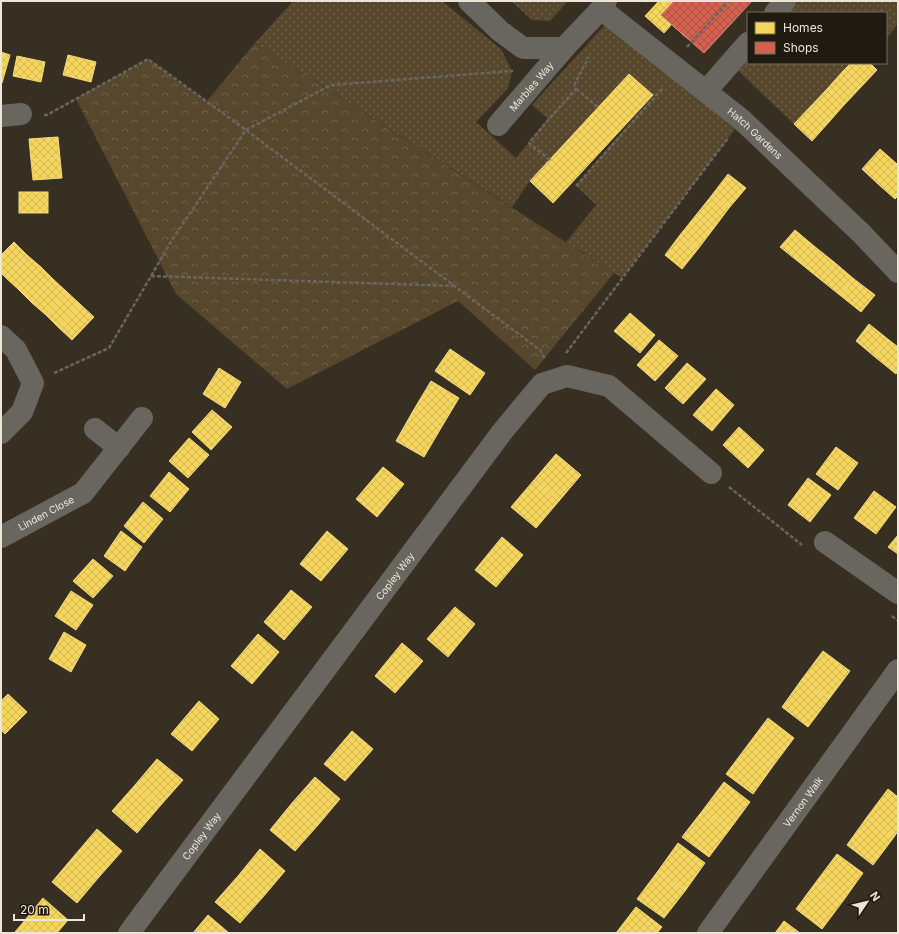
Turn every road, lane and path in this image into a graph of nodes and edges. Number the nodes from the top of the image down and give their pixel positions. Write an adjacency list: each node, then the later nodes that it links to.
1 (469, 1): 8 (street)
2 (729, 1): 6 (path)
3 (785, 1): 5 (street)
4 (604, 5): 9 (street, Marbles Way); 11 (street, Hatch Gardens)
5 (776, 12)
6 (682, 43)
7 (747, 44): 13 (street)
8 (523, 48): 9 (street, Marbles Way); 18 (path)
9 (564, 48): 17 (street, Marbles Way)
10 (589, 56): 12 (path)
11 (678, 70): 13 (street, Hatch Gardens); 20 (path)
12 (576, 89): 14 (path); 19 (path)
13 (706, 92): 16 (street, Hatch Gardens)
14 (598, 107)
15 (11, 115): 18 (path)
16 (742, 120): 21 (street, Hatch Gardens); 25 (path)
17 (498, 125)
18 (246, 130): 22 (path); 23 (path)
19 (550, 160)
20 (576, 186)
21 (898, 272)
22 (151, 276): 23 (path); 26 (path)
23 (454, 286): 27 (path)
24 (1, 336): 26 (street)
25 (565, 353)
26 (33, 382): 30 (street)
27 (542, 384): 32 (street); 37 (street, Copley Way)
28 (142, 418): 31 (street, Linden Close)
29 (95, 429): 31 (street)
30 (1, 433)
31 (118, 448): 33 (street, Linden Close)
32 (711, 473)
33 (1, 537)
34 (825, 542): 35 (street)
35 (898, 593)
36 (898, 670): 38 (street, Vernon Walk)
37 (129, 933)
38 (708, 933)

